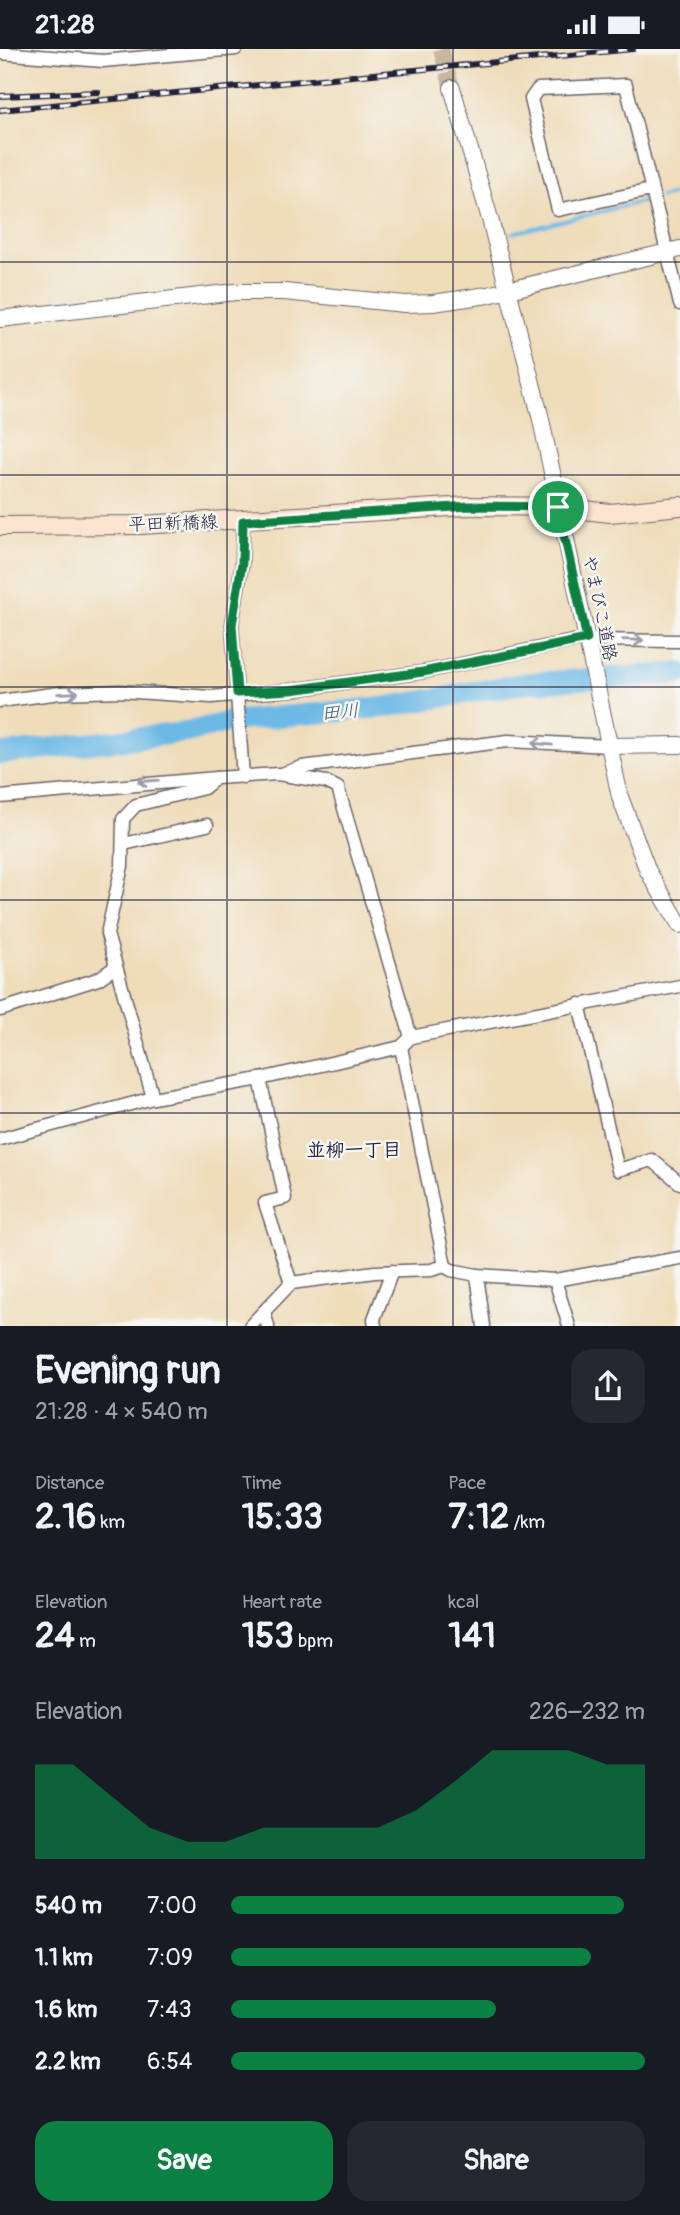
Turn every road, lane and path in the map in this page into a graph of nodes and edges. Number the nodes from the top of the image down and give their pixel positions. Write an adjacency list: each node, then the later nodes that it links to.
1 (236, 49): 2 (street)
2 (0, 53)
3 (452, 88): 6 (street, やまびこ道路)
4 (651, 190): 4 (street); 5 (street)
5 (673, 250): 6 (street); 7 (street)
6 (508, 290): 8 (street); 10 (street, やまびこ道路)
7 (680, 304)
8 (0, 319)
9 (680, 506): 10 (main road, 平田新橋線)
10 (558, 507): 11 (main road, 平田新橋線); 14 (street, やまびこ道路)
11 (243, 521): 12 (main road, 平田新橋線); 15 (street)
12 (0, 526)
13 (680, 641): 14 (street, one-way to 13)
14 (588, 642): 15 (street); 17 (street, やまびこ道路)
15 (237, 695): 16 (street, one-way to 15); 19 (street)
16 (0, 701)
17 (608, 739): 18 (street); 20 (street, one-way to 20); 25 (street, やまびこ道路)
18 (680, 745)
19 (243, 773): 20 (street); 21 (street)
20 (278, 774): 30 (street)
21 (216, 778): 22 (street, one-way to 22); 24 (street)
22 (0, 797)
23 (207, 825): 24 (street)
24 (124, 844): 26 (street)
25 (680, 925)
26 (114, 968): 29 (street); 33 (street)
27 (680, 986): 28 (street)
28 (579, 1004): 30 (street); 35 (street)
29 (0, 1010)
30 (411, 1037): 31 (street)
31 (401, 1047): 32 (street); 37 (street)
32 (260, 1079): 33 (street); 41 (street)
33 (153, 1098): 34 (street)
34 (0, 1139)
35 (680, 1183)
36 (680, 1258): 40 (street)
37 (445, 1266): 38 (street); 39 (street)
38 (391, 1271): 41 (street); 45 (street)
39 (477, 1275): 40 (street); 46 (street)
40 (555, 1280): 47 (street)
41 (291, 1283): 42 (street)
42 (264, 1312): 43 (street); 44 (street)
43 (250, 1326)
44 (268, 1326)
45 (375, 1326)
46 (484, 1326)
47 (569, 1326)

